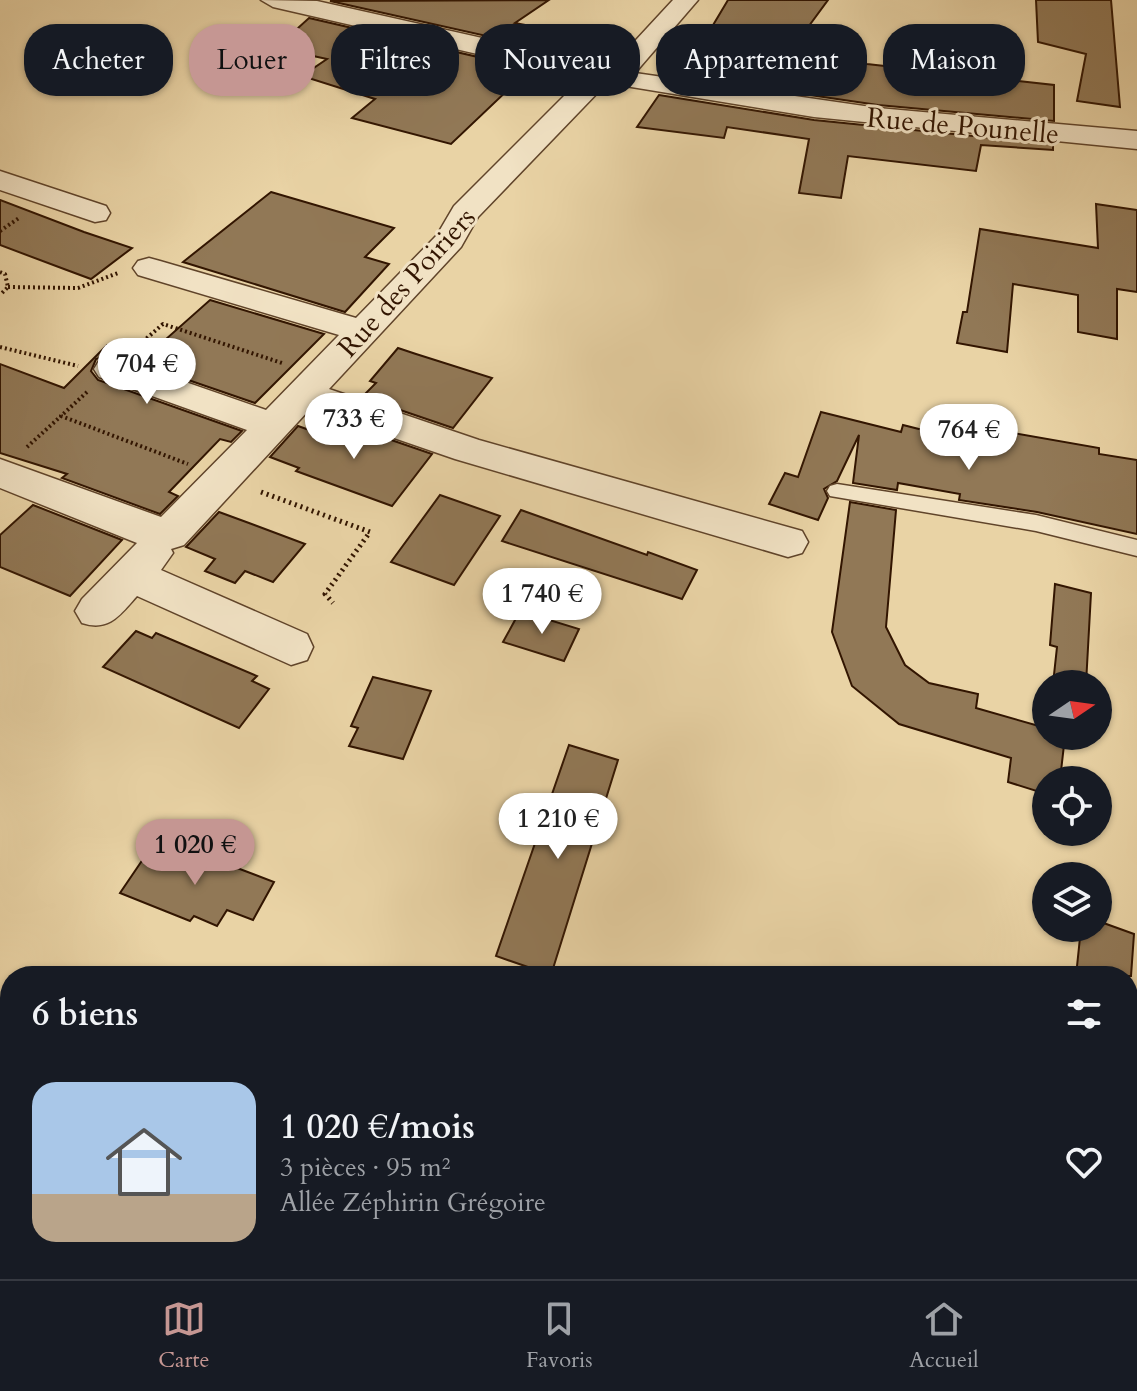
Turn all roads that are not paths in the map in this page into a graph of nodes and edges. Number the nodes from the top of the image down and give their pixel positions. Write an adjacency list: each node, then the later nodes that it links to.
1 (273, 0): 3 (street, Rue de Pounelle)
2 (686, 0): 4 (street, Rue des Poiriers)
3 (475, 45)
4 (640, 45)
5 (640, 80): 7 (street, Rue de Pounelle)
6 (587, 96): 11 (street, Rue des Poiriers)
7 (1137, 140)
8 (0, 180): 9 (street)
9 (95, 213)
10 (149, 268): 11 (street)
11 (364, 331): 13 (street, Rue des Poiriers)
12 (97, 368): 14 (street)
13 (305, 394): 14 (street, Rue des Poiriers); 18 (street)
14 (274, 426): 17 (street, Rue des Poiriers)
15 (10, 463): 17 (street)
16 (837, 491): 19 (lane)
17 (170, 534): 20 (street, Rue des Poiriers)
18 (788, 542)
19 (1137, 548)
20 (131, 575): 21 (street, Rue des Poiriers); 22 (street)
21 (97, 611)
22 (291, 647)

